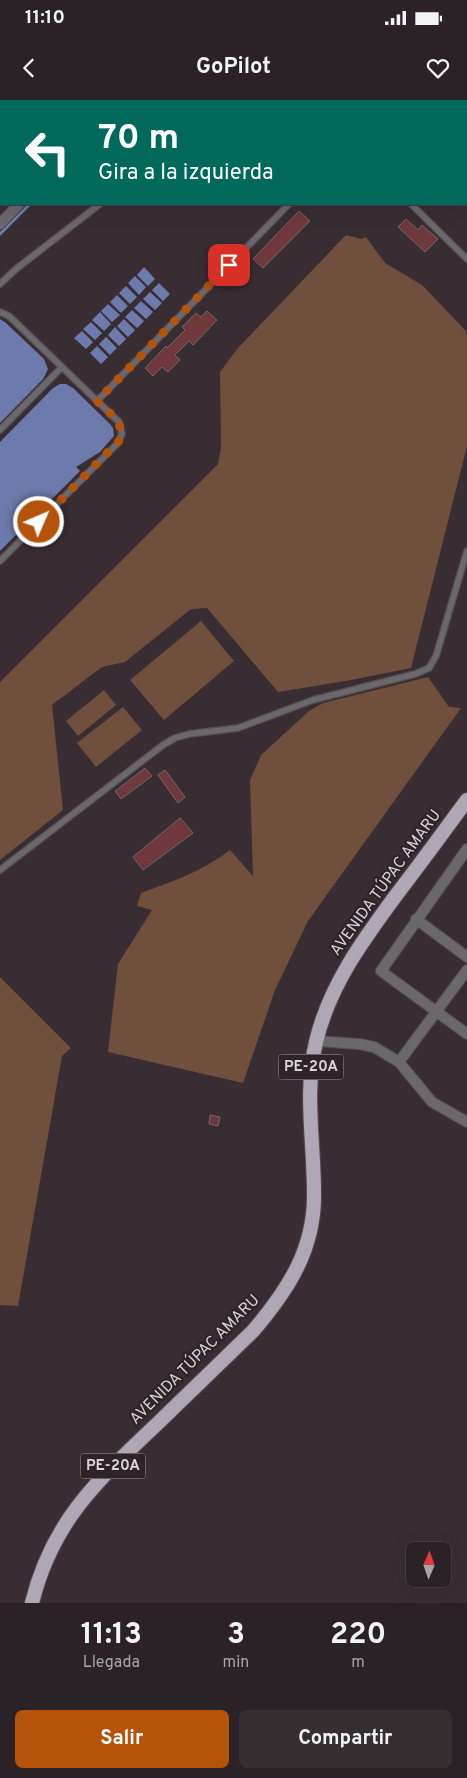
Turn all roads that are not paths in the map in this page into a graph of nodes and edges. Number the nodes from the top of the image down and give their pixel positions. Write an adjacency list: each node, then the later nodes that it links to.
1 (18, 205): 5 (street)
2 (99, 205): 7 (lane)
3 (288, 205): 10 (lane)
4 (413, 205): 6 (lane)
5 (0, 224)
6 (467, 259)
7 (0, 284)
8 (0, 312): 9 (lane)
9 (62, 367): 10 (lane); 11 (lane)
10 (97, 401): 13 (lane)
11 (0, 430)
12 (467, 551): 16 (lane)
13 (0, 561)
14 (467, 800): 22 (highway, AVENIDA TÚPAC AMARU / PE-20A)
15 (467, 849): 17 (street)
16 (0, 870)
17 (416, 919): 18 (street); 20 (street)
18 (467, 957)
19 (467, 970): 20 (street)
20 (436, 1012): 21 (street); 23 (street)
21 (467, 1034)
22 (316, 1041): 23 (street); 25 (highway, AVENIDA TÚPAC AMARU / PE-20A)
23 (399, 1062): 24 (street)
24 (467, 1122)
25 (32, 1603)

